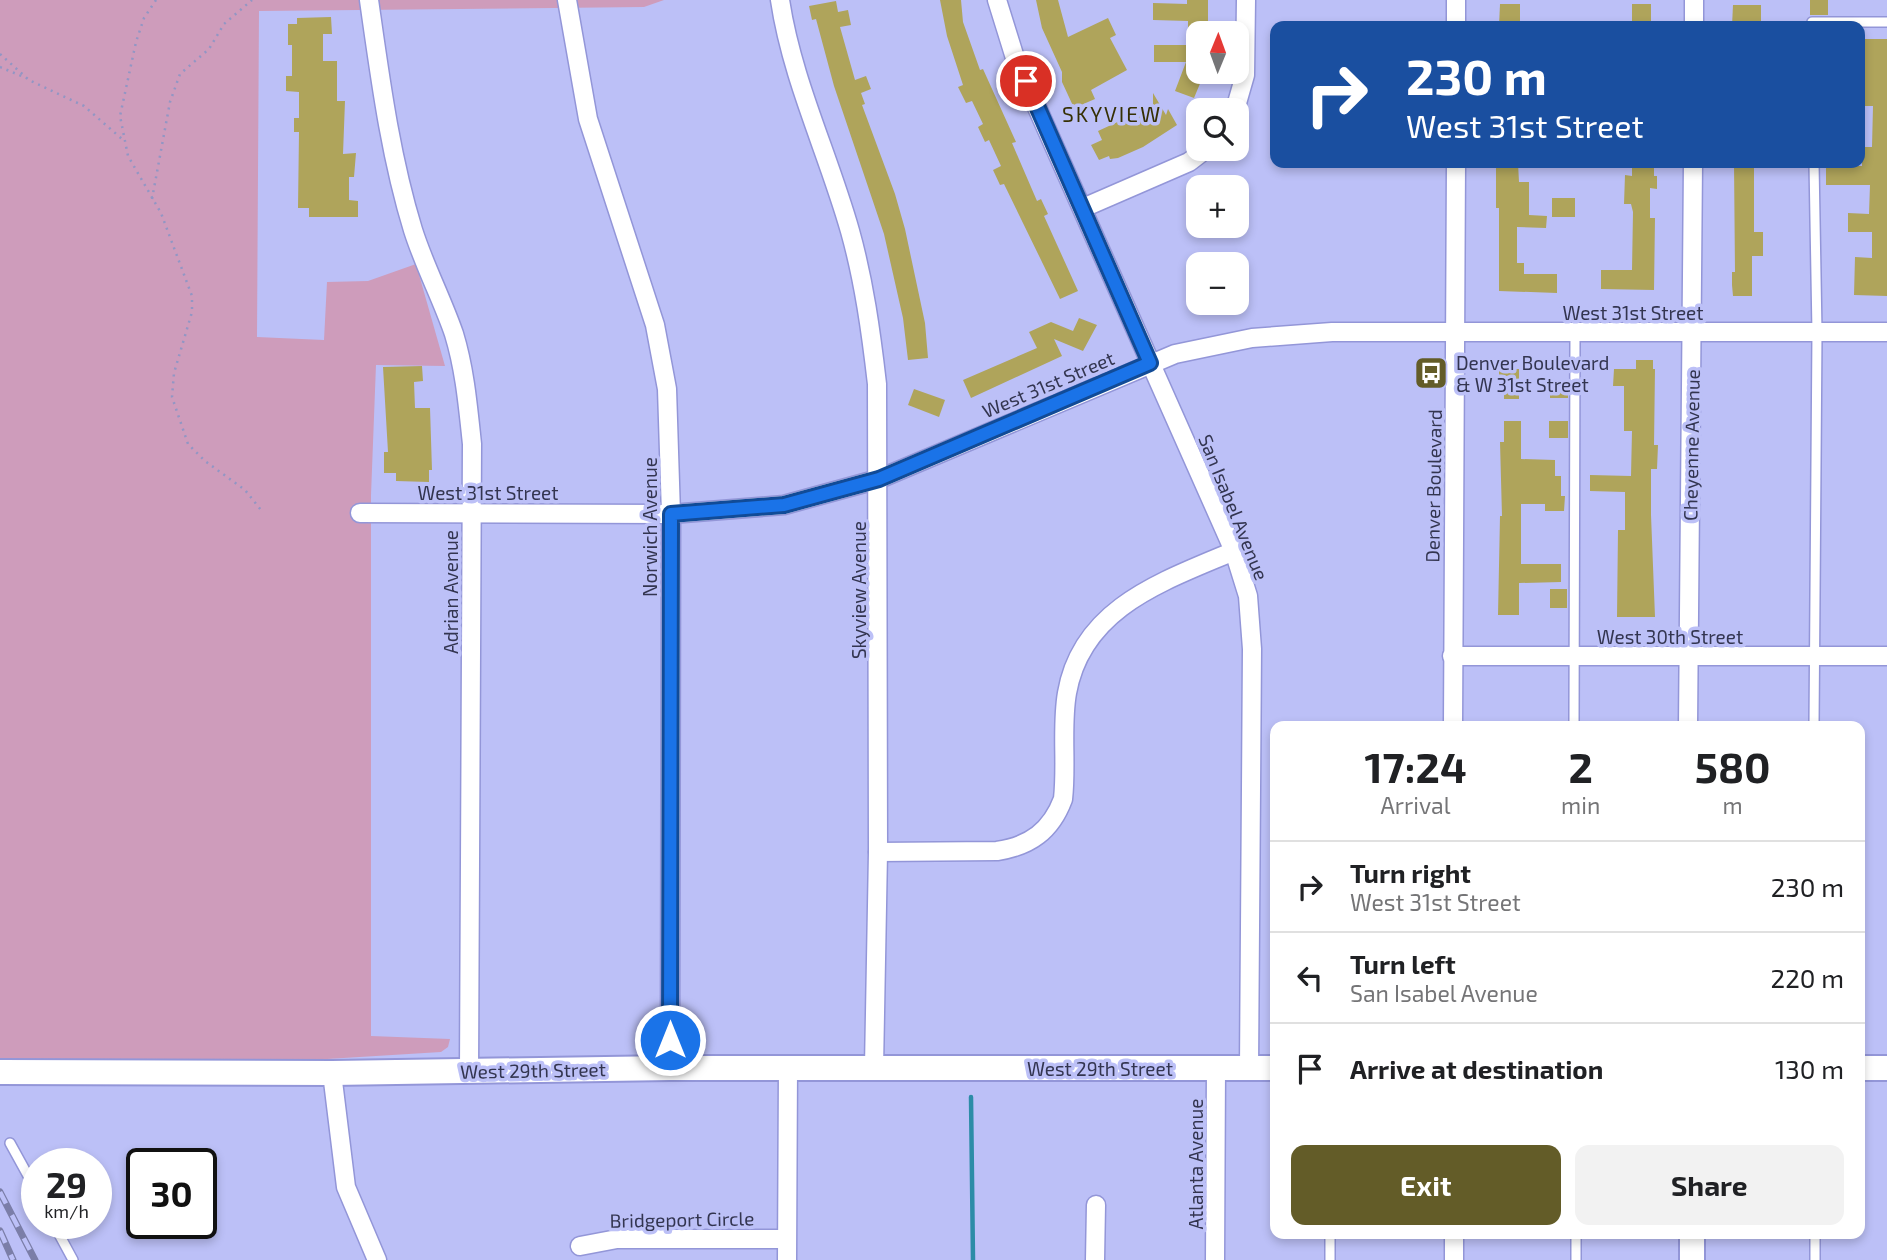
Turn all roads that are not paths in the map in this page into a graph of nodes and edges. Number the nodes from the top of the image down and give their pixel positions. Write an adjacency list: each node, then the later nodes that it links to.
1 (369, 0): 25 (street, Adrian Avenue)
2 (567, 0): 27 (street, Norwich Avenue)
3 (780, 0): 24 (street, Skyview Avenue)
4 (997, 0): 17 (street, San Isabel Avenue)
5 (1246, 0): 12 (street)
6 (1456, 0): 8 (street)
7 (1694, 0): 9 (street)
8 (1456, 21)
9 (1693, 21)
10 (1865, 22): 11 (lane)
11 (1887, 22)
12 (1238, 98)
13 (1190, 161): 17 (street)
14 (1456, 168): 20 (street, Denver Boulevard)
15 (1693, 168): 22 (street, Cheyenne Avenue)
16 (1814, 168): 18 (lane)
17 (1083, 208): 23 (street, San Isabel Avenue)
18 (1817, 332): 19 (street, West 31st Street); 22 (street, West 31st Street); 31 (lane)
19 (1887, 332)
20 (1456, 333): 21 (street, West 31st Street); 23 (street, West 31st Street); 29 (street, Denver Boulevard)
21 (1575, 333): 22 (street, West 31st Street); 30 (lane)
22 (1693, 333): 33 (street, Cheyenne Avenue)
23 (1150, 363): 24 (street, West 31st Street); 28 (street, San Isabel Avenue)
24 (879, 479): 27 (street, West 31st Street); 38 (street, Skyview Avenue)
25 (471, 512): 26 (street, West 31st Street); 27 (street, West 31st Street); 48 (street, Adrian Avenue)
26 (360, 513)
27 (671, 514): 40 (street, Norwich Avenue)
28 (1234, 551): 38 (street); 42 (street, San Isabel Avenue)
29 (1452, 656): 30 (street, West 30th Street); 34 (street, Denver Boulevard)
30 (1574, 656): 33 (street, West 30th Street); 35 (lane)
31 (1814, 656): 32 (street, West 30th Street); 33 (street, West 30th Street); 37 (lane)
32 (1887, 656)
33 (1688, 657): 36 (street, Cheyenne Avenue)
34 (1453, 721)
35 (1574, 721)
36 (1688, 721)
37 (1814, 721)
38 (878, 852): 39 (street, Skyview Avenue)
39 (874, 1067): 41 (street, West 29th Street); 46 (street, West 29th Street)
40 (670, 1068): 41 (street, West 29th Street); 48 (street, West 29th Street)
41 (788, 1068): 54 (street)
42 (1249, 1068): 43 (street, West 29th Street); 46 (street, West 29th Street)
43 (1270, 1068)
44 (1865, 1068): 45 (street)
45 (1887, 1068)
46 (1216, 1069): 65 (street, Atlanta Avenue)
47 (0, 1072): 49 (street, West 29th Street)
48 (468, 1072): 49 (street, West 29th Street)
49 (332, 1073): 62 (street)
50 (10, 1143): 51 (lane)
51 (21, 1163)
52 (1096, 1205): 64 (street)
53 (62, 1239): 61 (lane)
54 (786, 1239): 60 (street, Bridgeport Circle); 63 (street)
55 (1330, 1239): 66 (lane)
56 (1454, 1239): 67 (street)
57 (1576, 1239): 68 (lane)
58 (1692, 1239): 69 (street)
59 (1815, 1239): 70 (lane)
60 (580, 1246)
61 (73, 1260)
62 (377, 1260)
63 (786, 1260)
64 (1096, 1260)
65 (1215, 1260)
66 (1330, 1260)
67 (1454, 1260)
68 (1576, 1260)
69 (1692, 1260)
70 (1815, 1260)

